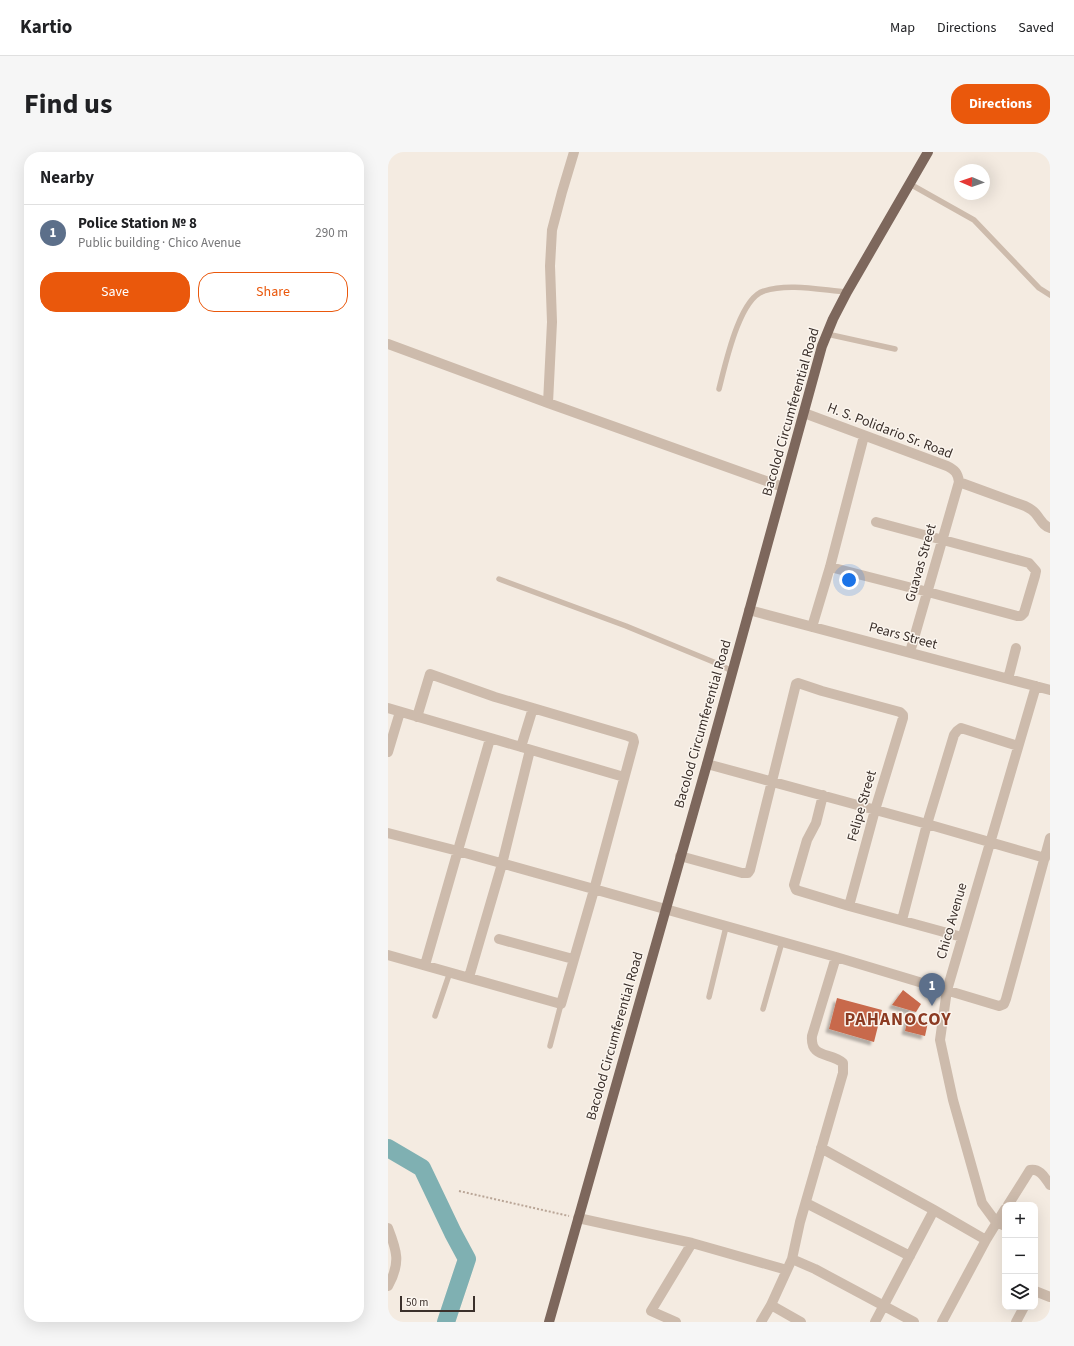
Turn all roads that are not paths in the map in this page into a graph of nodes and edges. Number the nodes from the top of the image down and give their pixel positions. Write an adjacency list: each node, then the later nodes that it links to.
1 (574, 152): 10 (street)
2 (928, 152): 3 (main road, Bacolod Circumferential Road)
3 (910, 184): 4 (main road, Bacolod Circumferential Road); 5 (lane)
4 (847, 292): 6 (main road, Bacolod Circumferential Road); 9 (lane)
5 (1050, 295)
6 (827, 334): 8 (lane); 11 (main road, Bacolod Circumferential Road)
7 (388, 344): 10 (street)
8 (895, 349)
9 (719, 389)
10 (548, 403): 14 (street)
11 (804, 413): 12 (street, H. S. Polidario Sr. Road); 14 (main road, Bacolod Circumferential Road)
12 (864, 436): 13 (street, H. S. Polidario Sr. Road); 18 (street)
13 (960, 482): 16 (street); 17 (street, Guavas Street)
14 (783, 487): 21 (main road, Bacolod Circumferential Road)
15 (876, 522): 17 (street)
16 (1050, 528)
17 (942, 540): 20 (street, Guavas Street); 20 (street)
18 (830, 567): 20 (street); 22 (street)
19 (499, 579): 25 (lane)
20 (928, 592): 24 (street, Guavas Street)
21 (749, 610): 22 (street, Pears Street); 25 (main road, Bacolod Circumferential Road)
22 (812, 627): 24 (street, Pears Street)
23 (1016, 648): 26 (street)
24 (910, 652): 26 (street, Pears Street)
25 (732, 671): 37 (main road, Bacolod Circumferential Road)
26 (1008, 679): 27 (street, Pears Street)
27 (1036, 686): 28 (street, Pears Street); 34 (street, Chico Avenue)
28 (1050, 690)
29 (388, 708): 31 (street)
30 (533, 708): 32 (street); 35 (street); 38 (street)
31 (400, 712): 32 (street); 36 (street)
32 (416, 717): 33 (street)
33 (490, 739): 35 (street); 46 (street)
34 (1018, 746): 42 (street); 45 (street, Chico Avenue)
35 (525, 749): 38 (street); 49 (street)
36 (388, 752)
37 (707, 764): 39 (street); 47 (main road, Bacolod Circumferential Road)
38 (624, 777): 50 (street)
39 (773, 781): 40 (street); 41 (street, Felipe Street); 47 (street)
40 (823, 795): 41 (street); 51 (street)
41 (875, 810): 42 (street); 51 (street, Felipe Street)
42 (927, 824): 45 (street); 53 (street)
43 (388, 833): 46 (street)
44 (1050, 838): 48 (street)
45 (990, 842): 48 (street); 55 (street, Chico Avenue)
46 (458, 851): 49 (street); 61 (street)
47 (680, 856): 52 (main road, Bacolod Circumferential Road)
48 (1045, 858): 64 (street)
49 (502, 864): 50 (street); 63 (street)
50 (594, 890): 52 (street); 60 (street)
51 (849, 906): 53 (street)
52 (665, 910): 54 (street); 75 (main road, Bacolod Circumferential Road)
53 (902, 920): 55 (street)
54 (726, 927): 57 (street); 65 (lane)
55 (962, 937): 64 (street, Chico Avenue)
56 (499, 939): 60 (street)
57 (782, 942): 59 (street); 67 (lane)
58 (388, 955): 61 (street)
59 (836, 957): 64 (street); 70 (street)
60 (573, 959): 66 (street)
61 (425, 965): 62 (street)
62 (450, 972): 63 (street); 68 (lane)
63 (469, 977): 66 (street)
64 (947, 990): 76 (street, Chico Avenue)
65 (709, 997)
66 (561, 1004): 69 (lane)
67 (763, 1009)
68 (435, 1016)
69 (550, 1046)
70 (821, 1148): 73 (street); 74 (street)
71 (1050, 1185): 72 (street)
72 (1010, 1202)
73 (806, 1203): 80 (street); 81 (street)
74 (934, 1210): 78 (street); 80 (street)
75 (578, 1218): 79 (street); 89 (main road, Bacolod Circumferential Road)
76 (1001, 1224): 78 (street)
77 (388, 1228): 83 (street)
78 (986, 1240): 95 (street)
79 (692, 1243): 82 (street); 90 (street)
80 (910, 1256): 87 (street)
81 (792, 1259): 82 (street); 87 (street)
82 (787, 1270): 86 (street)
83 (388, 1286)
84 (1038, 1292): 85 (street)
85 (1050, 1297)
86 (771, 1305): 91 (street); 92 (street)
87 (885, 1306): 93 (street); 94 (street)
88 (1022, 1310): 96 (street)
89 (551, 1321)
90 (676, 1322)
91 (760, 1322)
92 (801, 1322)
93 (875, 1322)
94 (914, 1322)
95 (942, 1322)
96 (1016, 1322)

